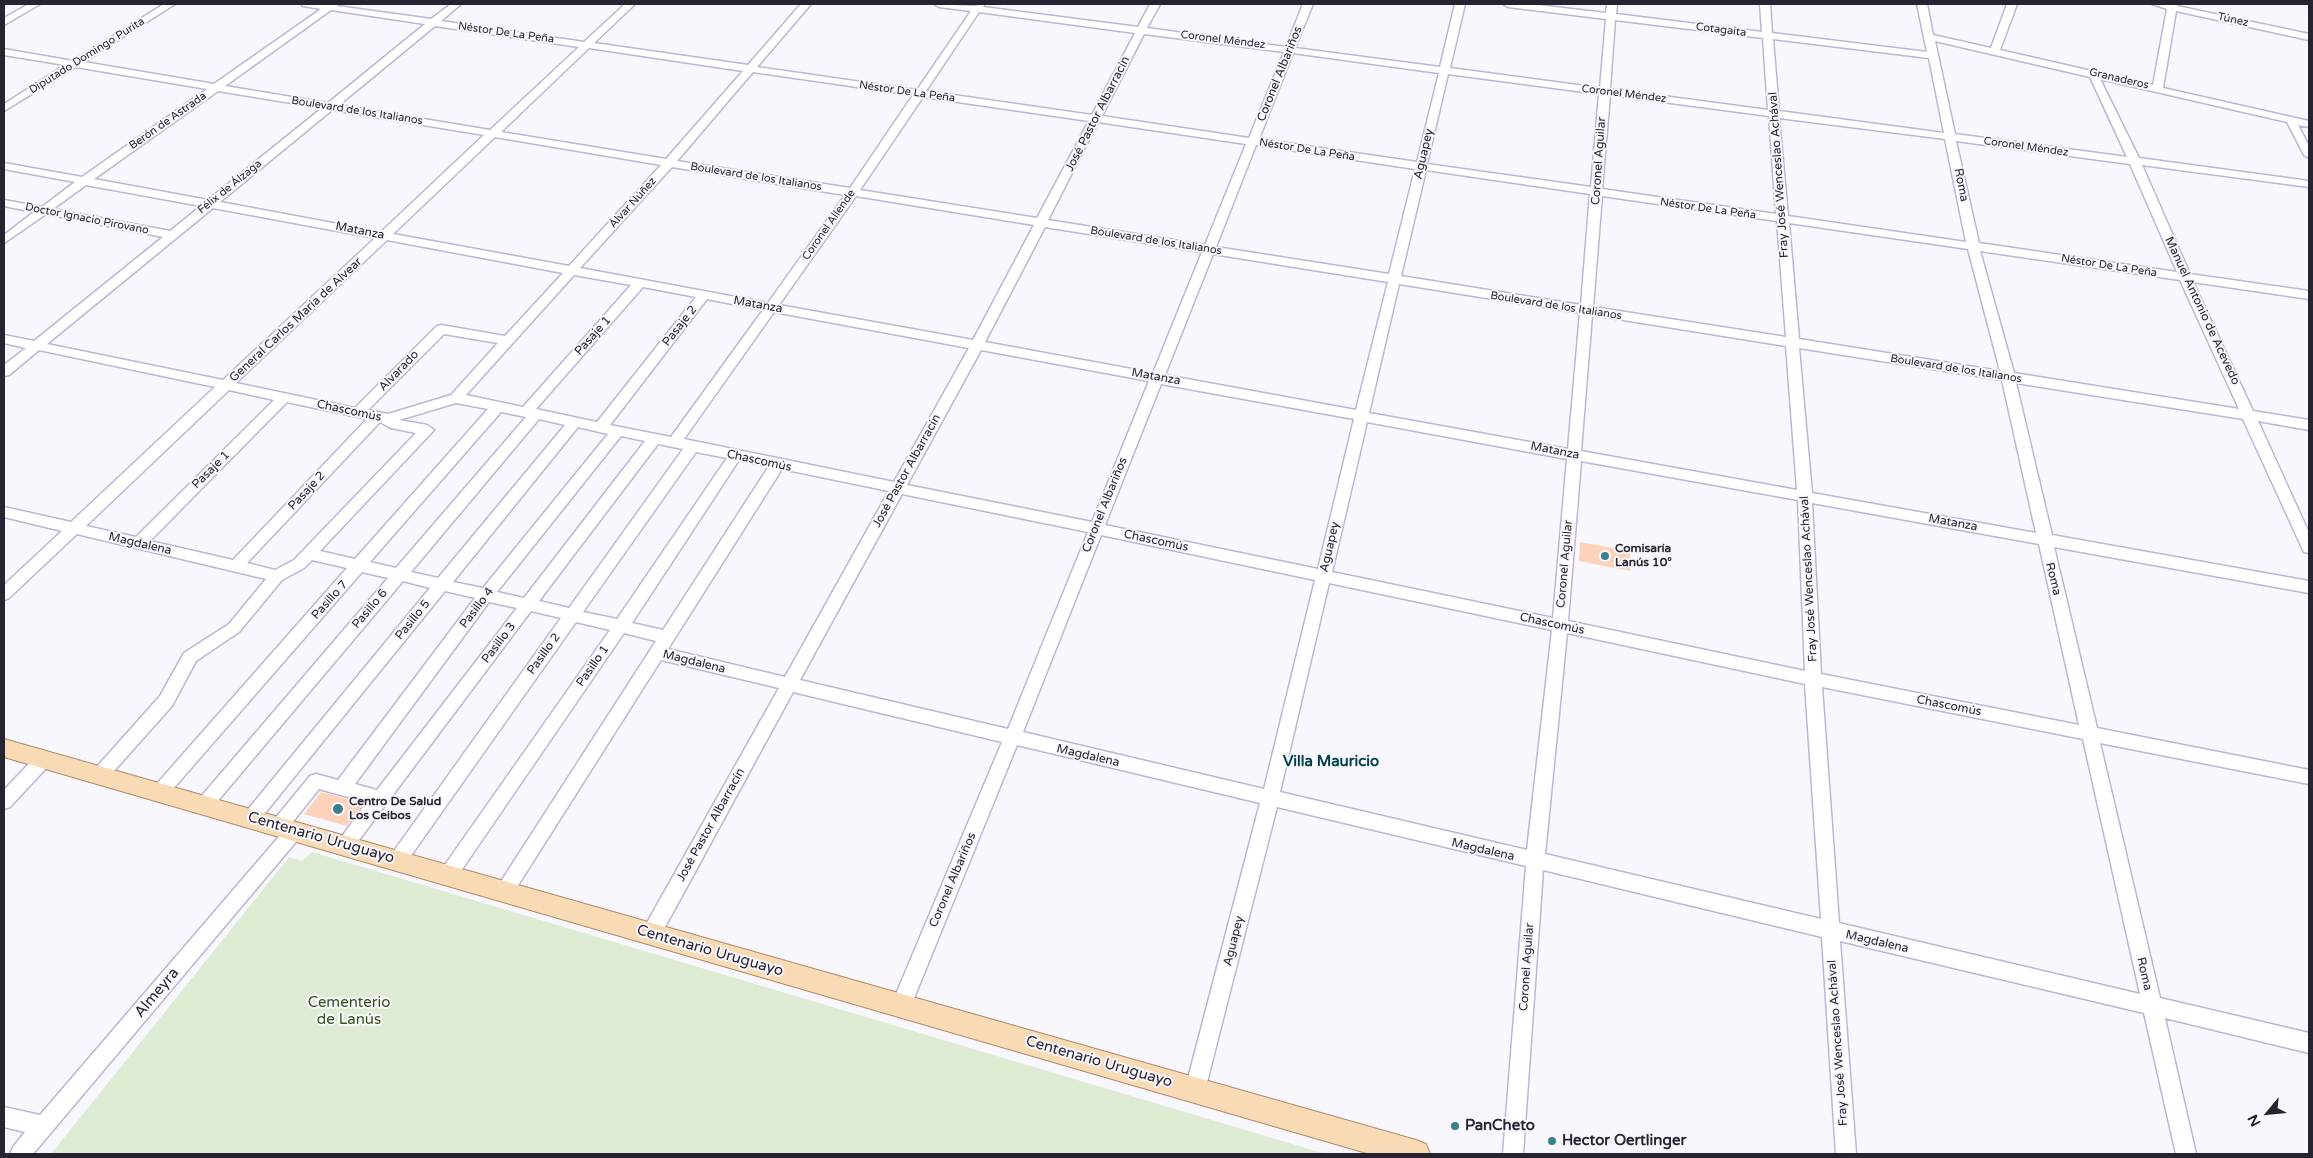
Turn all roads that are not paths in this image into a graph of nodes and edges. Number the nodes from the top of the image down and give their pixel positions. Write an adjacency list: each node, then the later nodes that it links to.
1 (35, 4): 21 (street)
2 (170, 4): 32 (street, Diputado Domingo Purita)
3 (306, 4): 18 (street, Néstor De La Peña)
4 (456, 4): 22 (street, Félix de Álzaga)
5 (630, 4): 27 (street, General Carlos María de Alvear)
6 (806, 4): 33 (street, Álvar Núñez)
7 (939, 4): 19 (street, Coronel Méndez)
8 (1155, 4): 23 (street, José Pastor Albarracín)
9 (1308, 4): 28 (street, Coronel Albariños)
10 (1460, 4): 34 (street, Aguapey)
11 (1508, 4): 20 (street, Cotagaita)
12 (1612, 4): 20 (street, Coronel Aguilar)
13 (1765, 4): 24 (street, Fray José Wenceslao Achával)
14 (1922, 4): 25 (street, Roma)
15 (2012, 4): 29 (street)
16 (2157, 4): 17 (street, Túnez)
17 (2173, 5): 26 (street, Túnez); 37 (street)
18 (332, 6): 22 (street, Néstor De La Peña); 36 (street, Berón de Astrada)
19 (978, 6): 23 (street, Coronel Méndez); 39 (street, Coronel Allende)
20 (1611, 17): 24 (street, Cotagaita); 38 (street, Coronel Aguilar)
21 (4, 22)
22 (432, 22): 27 (street, Néstor De La Peña); 40 (street, Félix de Álzaga)
23 (1140, 30): 28 (street, Coronel Méndez); 43 (street, José Pastor Albarracín)
24 (1768, 35): 31 (street, Cotagaita); 42 (street, Fray José Wenceslao Achával)
25 (1929, 37): 29 (street, Granaderos); 31 (street, Roma)
26 (2309, 37)
27 (588, 44): 33 (street, Néstor De La Peña); 46 (street, General Carlos María de Alvear)
28 (1290, 49): 34 (street, Coronel Méndez); 48 (street, Coronel Albariños)
29 (1995, 51): 35 (street, Granaderos)
30 (4, 52): 32 (street, Boulevard de los Italianos)
31 (1933, 56): 47 (street, Roma)
32 (75, 64): 36 (street, Boulevard de los Italianos); 41 (street, Diputado Domingo Purita)
33 (750, 68): 39 (street, Néstor De La Peña); 50 (street, Álvar Núñez)
34 (1444, 71): 38 (street, Coronel Méndez); 53 (street, Aguapey)
35 (2095, 74): 37 (street, Granaderos); 51 (street, Manuel Antonio de Acevedo)
36 (214, 88): 40 (street, Boulevard de los Italianos); 54 (street, Berón de Astrada)
37 (2158, 88): 44 (street, Granaderos)
38 (1604, 91): 42 (street, Coronel Méndez); 57 (street, Coronel Aguilar)
39 (919, 94): 43 (street, Néstor De La Peña); 56 (street, Coronel Allende)
40 (330, 106): 46 (street, Boulevard de los Italianos); 59 (street, Félix de Álzaga)
41 (4, 108)
42 (1774, 113): 47 (street, Coronel Méndez); 61 (street, Fray José Wenceslao Achával)
43 (1096, 119): 48 (street, Néstor De La Peña); 62 (street, José Pastor Albarracín)
44 (2292, 120): 45 (street, Granaderos); 49 (street)
45 (2309, 124)
46 (494, 133): 50 (street, Boulevard de los Italianos); 64 (street, General Carlos María de Alvear)
47 (1951, 137): 51 (street, Coronel Méndez); 66 (street, Roma)
48 (1253, 142): 53 (street, Néstor De La Peña); 67 (street, Coronel Albariños)
49 (2309, 155)
50 (669, 162): 56 (street, Boulevard de los Italianos); 68 (street, Álvar Núñez)
51 (2136, 162): 55 (street, Coronel Méndez); 69 (street, Manuel Antonio de Acevedo)
52 (4, 166): 54 (street, Matanza)
53 (1421, 167): 57 (street, Néstor De La Peña); 70 (street, Aguapey)
54 (84, 181): 59 (street, Matanza); 60 (street, Berón de Astrada)
55 (2309, 184)
56 (853, 192): 62 (street, Boulevard de los Italianos); 74 (street, Coronel Allende)
57 (1597, 192): 61 (street, Néstor De La Peña); 75 (street, Coronel Aguilar)
58 (4, 203): 60 (street, Doctor Ignacio Pirovano)
59 (210, 203): 63 (street, Félix de Álzaga); 64 (street, Matanza)
60 (43, 210): 63 (street, Doctor Ignacio Pirovano); 65 (street, Berón de Astrada)
61 (1782, 219): 66 (street, Néstor De La Peña); 78 (street, Fray José Wenceslao Achával)
62 (1042, 222): 67 (street, Boulevard de los Italianos); 79 (street, José Pastor Albarracín)
63 (171, 236): 80 (street, Félix de Álzaga)
64 (385, 236): 68 (street, Matanza); 84 (street, General Carlos María de Alvear)
65 (4, 240)
66 (1973, 245): 69 (street, Néstor De La Peña); 83 (street, Roma)
67 (1208, 250): 70 (street, Boulevard de los Italianos); 82 (street, Coronel Albariños)
68 (571, 270): 71 (street, Matanza); 77 (street, Álvar Núñez)
69 (2185, 277): 73 (street, Néstor De La Peña); 91 (street, Manuel Antonio de Acevedo)
70 (1394, 279): 75 (street, Boulevard de los Italianos); 90 (street, Aguapey)
71 (640, 283): 72 (street, Matanza); 89 (street, Pasaje 1)
72 (704, 295): 74 (street, Matanza); 95 (street, Pasaje 2)
73 (2309, 295)
74 (772, 307): 79 (street, Matanza); 98 (street, Coronel Allende)
75 (1587, 311): 78 (street, Boulevard de los Italianos); 100 (street, Coronel Aguilar)
76 (4, 339): 80 (street, Chascomús)
77 (510, 340): 86 (street, Álvar Núñez); 88 (street, Alvarado)
78 (1793, 344): 83 (street, Boulevard de los Italianos); 104 (street, Fray José Wenceslao Achával)
79 (977, 345): 82 (street, Matanza); 103 (street, José Pastor Albarracín)
80 (36, 346): 81 (street, Félix de Álzaga); 84 (street, Chascomús)
81 (4, 372)
82 (1156, 377): 90 (street, Matanza); 107 (street, Coronel Albariños)
83 (2008, 377): 91 (street, Boulevard de los Italianos); 108 (street, Roma)
84 (225, 386): 85 (street, Chascomús); 106 (street, General Carlos María de Alvear)
85 (283, 398): 88 (street, Chascomús); 109 (street, Pasaje 1)
86 (456, 398): 87 (street, Chascomús); 92 (street, Chascomús)
87 (498, 406): 89 (street, Chascomús); 113 (street, Pasillo 7)
88 (358, 413): 92 (street, Chascomús)
89 (531, 413): 93 (street, Chascomús); 114 (street, Pasillo 6)
90 (1362, 414): 100 (street, Matanza); 116 (street, Aguapey)
91 (2250, 416): 94 (street, Boulevard de los Italianos); 110 (street, Manuel Antonio de Acevedo)
92 (383, 418): 111 (street); 112 (street, Pasaje 2)
93 (574, 423): 95 (street, Chascomús); 117 (street, Pasillo 5)
94 (2309, 425)
95 (600, 428): 96 (street, Chascomús)
96 (617, 432): 97 (street, Chascomús); 120 (street, Pasillo 4)
97 (654, 439): 98 (street, Chascomús); 121 (street, Pasillo 3)
98 (674, 443): 99 (street, Chascomús)
99 (692, 447): 101 (street, Chascomús); 122 (street, Pasillo 2)
100 (1574, 455): 104 (street, Matanza); 124 (street, Coronel Aguilar)
101 (735, 456): 102 (street, Chascomús); 123 (street, Pasillo 1)
102 (777, 465): 103 (street, Chascomús); 125 (street)
103 (897, 489): 107 (street, Chascomús); 128 (street, José Pastor Albarracín)
104 (1805, 496): 108 (street, Matanza); 127 (street, Fray José Wenceslao Achával)
105 (4, 512): 106 (street, Magdalena)
106 (73, 528): 109 (street, Magdalena); 119 (street, General Carlos María de Alvear)
107 (1096, 528): 116 (street, Chascomús); 130 (street, Coronel Albariños)
108 (2044, 539): 118 (street, Matanza); 129 (street, Roma)
109 (139, 543): 112 (street, Magdalena)
110 (2309, 548)
111 (308, 554): 113 (street, Magdalena); 115 (street)
112 (236, 566): 115 (street, Magdalena)
113 (360, 566): 114 (street, Magdalena); 136 (street, Pasillo 7)
114 (398, 574): 117 (street, Magdalena); 140 (street, Pasillo 6)
115 (277, 576): 133 (street)
116 (1323, 577): 124 (street, Chascomús); 138 (street, Aguapey)
117 (442, 585): 120 (street, Magdalena); 141 (street, Pasillo 5)
118 (2309, 587)
119 (4, 594)
120 (486, 595): 121 (street, Magdalena); 135 (street, Pasillo 4)
121 (528, 605): 122 (street, Magdalena); 137 (street, Pasillo 3)
122 (572, 615): 123 (street, Magdalena); 144 (street, Pasillo 2)
123 (621, 626): 125 (street, Magdalena); 146 (street, Pasillo 1)
124 (1560, 626): 127 (street, Chascomús); 145 (street, Coronel Aguilar)
125 (667, 637): 126 (street)
126 (656, 653): 128 (street, Magdalena); 147 (street)
127 (1813, 679): 129 (street, Chascomús); 148 (street, Fray José Wenceslao Achával)
128 (788, 686): 130 (street, Magdalena); 149 (street, José Pastor Albarracín)
129 (2091, 734): 134 (street, Chascomús); 150 (street, Roma)
130 (1012, 738): 138 (street, Magdalena); 151 (street, Coronel Albariños)
131 (4, 748): 132 (main road, Centenario Uruguayo)
132 (44, 759): 133 (main road, Centenario Uruguayo); 139 (street)
133 (100, 774): 136 (main road, Centenario Uruguayo)
134 (2309, 777)
135 (342, 788): 137 (street); 142 (street, Almeyra)
136 (160, 792): 140 (main road, Centenario Uruguayo)
137 (380, 798): 143 (street, Pasillo 3)
138 (1270, 799): 145 (street, Magdalena); 153 (street, Aguapey)
139 (4, 802)
140 (205, 804): 141 (main road, Centenario Uruguayo)
141 (251, 818): 142 (main road, Centenario Uruguayo)
142 (287, 829): 143 (main road, Centenario Uruguayo); 155 (street, Almeyra)
143 (344, 846): 144 (main road, Centenario Uruguayo)
144 (397, 861): 146 (main road, Centenario Uruguayo)
145 (1536, 862): 148 (street, Magdalena); 158 (street, Coronel Aguilar)
146 (448, 875): 147 (main road, Centenario Uruguayo)
147 (504, 892): 149 (main road, Centenario Uruguayo)
148 (1830, 932): 150 (street, Magdalena); 159 (street, Fray José Wenceslao Achával)
149 (651, 934): 151 (main road, Centenario Uruguayo)
150 (2151, 1005): 152 (street, Magdalena); 160 (street, Roma)
151 (901, 1006): 153 (main road, Centenario Uruguayo)
152 (2309, 1043)
153 (1196, 1090): 157 (main road, Centenario Uruguayo)
154 (4, 1117): 155 (street)
155 (43, 1126): 156 (street, Almeyra)
156 (20, 1154)
157 (1416, 1154)
158 (1513, 1154)
159 (1846, 1154)
160 (2186, 1154)

